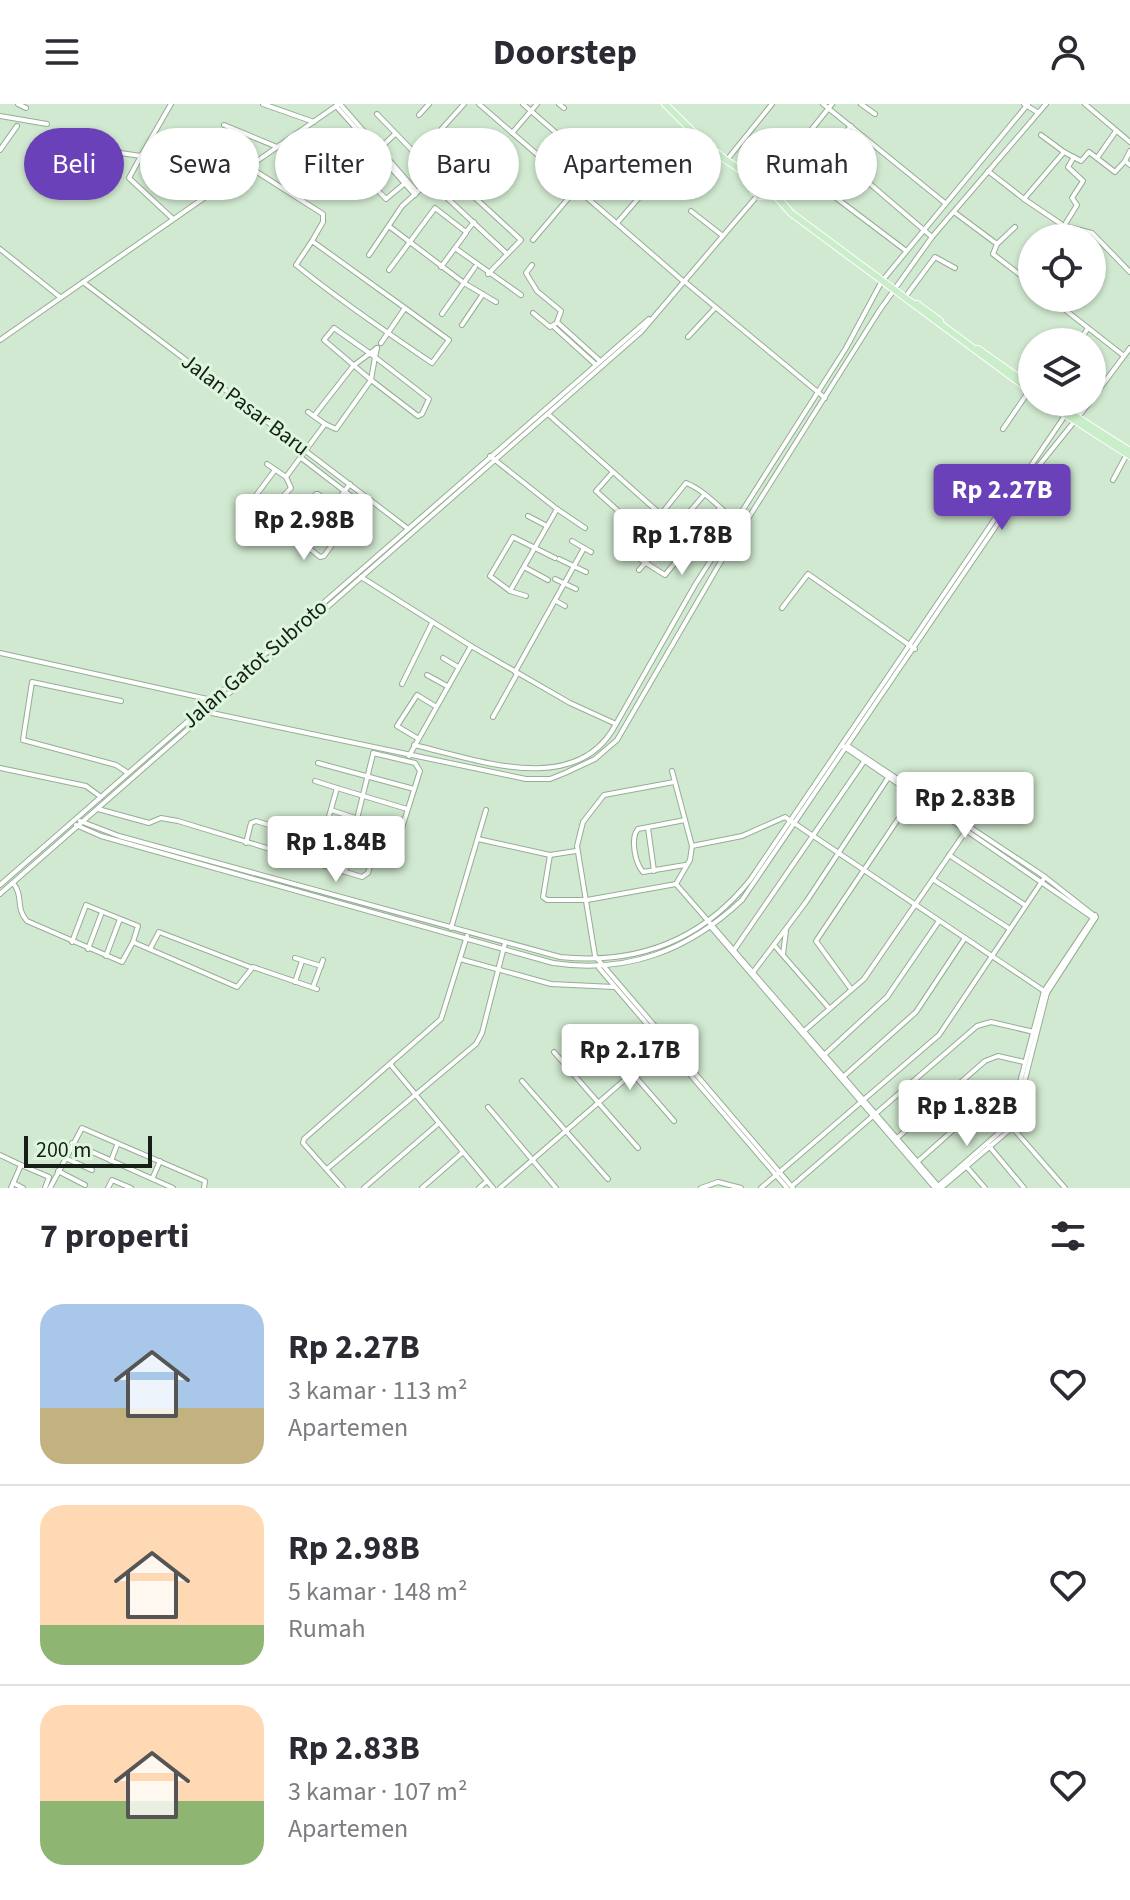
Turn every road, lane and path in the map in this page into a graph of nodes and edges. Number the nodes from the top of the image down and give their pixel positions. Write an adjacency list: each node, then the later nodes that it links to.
1 (18, 104): 18 (street)
2 (171, 104): 31 (street)
3 (263, 104): 26 (street)
4 (429, 104): 24 (street)
5 (464, 104): 34 (street)
6 (479, 104): 35 (street)
7 (523, 104): 20 (street)
8 (537, 104): 20 (street)
9 (559, 104): 19 (street)
10 (665, 104): 38 (main road)
11 (772, 104): 56 (street)
12 (861, 104): 23 (street)
13 (1046, 104): 21 (street)
14 (1085, 104): 40 (street)
15 (338, 105): 26 (street); 33 (street)
16 (828, 105): 30 (street); 39 (street)
17 (1027, 105): 21 (street); 83 (street)
18 (26, 108)
19 (564, 108)
20 (531, 111): 36 (street); 37 (street)
21 (1036, 112): 62 (street)
22 (377, 114): 41 (street)
23 (875, 114)
24 (419, 115)
25 (0, 116): 27 (street)
26 (314, 122): 32 (street)
27 (47, 124)
28 (224, 125): 46 (street)
29 (17, 126): 48 (street)
30 (851, 126): 83 (street); 94 (street)
31 (157, 128)
32 (305, 128)
33 (357, 128)
34 (442, 128)
35 (506, 128)
36 (516, 128)
37 (550, 128)
38 (690, 128)
39 (810, 128)
40 (1116, 131): 45 (street); 55 (street)
41 (395, 134): 43 (street); 47 (street)
42 (1041, 135): 51 (street)
43 (392, 137)
44 (519, 139): 50 (street)
45 (1130, 142)
46 (275, 146)
47 (408, 147)
48 (0, 150)
49 (1130, 151): 57 (street)
50 (535, 152)
51 (1064, 152): 53 (street); 69 (street)
52 (721, 156): 56 (main road)
53 (1074, 157): 55 (street); 91 (street)
54 (140, 158): 67 (street)
55 (1097, 158): 57 (street)
56 (726, 161): 60 (main road)
57 (1125, 161): 58 (street)
58 (1130, 165)
59 (392, 169): 65 (street)
60 (737, 169)
61 (392, 170): 64 (street)
62 (988, 171): 69 (street); 85 (street)
63 (259, 174): 100 (street)
64 (404, 184): 66 (street); 68 (street)
65 (408, 186)
66 (408, 187)
67 (140, 188)
68 (392, 195)
69 (1024, 199): 90 (street)
70 (153, 200): 86 (street)
71 (198, 200): 86 (street)
72 (411, 200): 92 (street)
73 (450, 200): 87 (street)
74 (478, 200): 107 (street)
75 (567, 200): 99 (street)
76 (591, 200): 88 (street)
77 (637, 200): 88 (street)
78 (753, 200): 97 (street, Jalan Gatot Subroto)
79 (771, 200): 82 (main road)
80 (777, 200): 82 (main road)
81 (839, 200): 106 (street)
82 (779, 203): 118 (main road)
83 (945, 203): 94 (street)
84 (691, 211): 97 (street)
85 (954, 212): 98 (street); 102 (street)
86 (173, 219): 119 (street)
87 (474, 222): 96 (street); 107 (street)
88 (617, 223): 117 (street)
89 (424, 224): 95 (street); 96 (street); 101 (street)
90 (1061, 224)
91 (1065, 224)
92 (389, 226): 101 (street); 108 (street)
93 (1015, 227): 102 (street)
94 (923, 228): 98 (street); 106 (street)
95 (430, 229)
96 (466, 232): 104 (street)
97 (723, 236): 117 (street, Jalan Gatot Subroto)
98 (931, 237): 121 (street)
99 (533, 240)
100 (312, 241): 127 (street); 137 (street)
101 (410, 243): 111 (street); 113 (street)
102 (997, 244): 115 (street)
103 (1106, 247): 114 (street)
104 (455, 248): 110 (street); 111 (street)
105 (0, 249): 125 (street)
106 (905, 250): 118 (street)
107 (508, 254): 116 (street)
108 (369, 255)
109 (532, 265): 133 (street)
110 (476, 266): 116 (street); 120 (street)
111 (441, 267): 120 (street)
112 (955, 268): 124 (street)
113 (389, 270)
114 (1130, 272)
115 (1018, 273)
116 (488, 274): 123 (street)
117 (684, 281): 128 (street); 132 (street, Jalan Gatot Subroto)
118 (883, 281): 121 (main road); 153 (street)
119 (83, 282): 125 (street); 161 (street, Jalan Pasar Baru)
120 (464, 283): 122 (street); 131 (street)
121 (895, 290): 124 (main road); 150 (main road); 153 (street)
122 (483, 294): 126 (street); 134 (street)
123 (521, 295)
124 (906, 296): 151 (main road)
125 (61, 298): 138 (street)
126 (496, 302)
127 (405, 308): 137 (street); 137 (street)
128 (714, 309): 139 (street); 153 (street)
129 (1068, 312): 135 (street)
130 (533, 313): 133 (street)
131 (442, 314)
132 (654, 316): 147 (street, Jalan Gatot Subroto); 156 (street, Jalan Gatot Subroto)
133 (555, 324): 147 (street)
134 (462, 325)
135 (1088, 328)
136 (0, 331): 138 (street)
137 (388, 332): 142 (street)
138 (6, 336): 140 (street)
139 (688, 337)
140 (0, 340)
141 (1106, 342): 145 (street)
142 (381, 343)
143 (1130, 348): 145 (street)
144 (370, 353): 146 (street); 146 (street); 148 (street); 148 (street)
145 (1124, 356): 152 (street)
146 (375, 357): 149 (street); 149 (street)
147 (597, 362): 163 (street, Jalan Gatot Subroto)
148 (353, 366): 149 (street); 157 (street)
149 (371, 380): 159 (street)
150 (1018, 380)
151 (1018, 380)
152 (1106, 380)
153 (821, 395): 191 (street); 191 (street)
154 (1018, 408): 160 (street)
155 (308, 412): 157 (street)
156 (548, 414): 165 (street, Jalan Gatot Subroto); 168 (street)
157 (314, 416): 159 (street)
158 (1070, 417): 162 (main road); 209 (street); 210 (street)
159 (325, 424): 161 (street)
160 (1003, 429)
161 (307, 449): 164 (street); 171 (street, Jalan Pasar Baru)
162 (1129, 454): 170 (street)
163 (490, 456): 165 (street); 182 (street, Jalan Gatot Subroto)
164 (300, 457): 169 (street); 172 (street)
165 (495, 460): 176 (street); 198 (street, Jalan Gatot Subroto)
166 (267, 464): 167 (street)
167 (275, 470): 169 (street); 169 (street)
168 (613, 472): 178 (street); 185 (street)
169 (286, 477)
170 (1113, 480)
171 (350, 484): 172 (street); 182 (street, Jalan Pasar Baru)
172 (344, 492): 174 (street); 177 (street)
173 (704, 495): 175 (street); 178 (street); 184 (street)
174 (333, 506): 188 (street); 188 (street); 188 (street)
175 (720, 508): 180 (street); 187 (street)
176 (557, 509): 181 (street); 183 (street)
177 (369, 510)
178 (660, 513): 184 (street); 185 (street)
179 (528, 516): 181 (street)
180 (730, 516)
181 (547, 526): 189 (street)
182 (407, 528): 222 (street, Jalan Gatot Subroto)
183 (585, 528)
184 (675, 528): 187 (street); 193 (street)
185 (644, 534): 193 (street)
186 (572, 541): 190 (street)
187 (693, 543): 193 (street)
188 (304, 544)
189 (535, 546): 194 (street); 195 (street); 203 (street)
190 (584, 548): 192 (street); 194 (street)
191 (722, 551): 226 (street); 231 (street)
192 (591, 552)
193 (644, 564): 196 (street)
194 (574, 566): 197 (street); 201 (street)
195 (524, 567): 200 (street); 203 (street)
196 (639, 570)
197 (586, 572)
198 (361, 577): 208 (street); 224 (street, Jalan Gatot Subroto)
199 (555, 579): 201 (street)
200 (548, 580)
201 (565, 584): 202 (street); 205 (street)
202 (576, 589)
203 (510, 591): 204 (street)
204 (526, 596)
205 (556, 601): 206 (street); 217 (street)
206 (565, 606)
207 (782, 608): 211 (street)
208 (432, 623): 212 (street); 219 (street)
209 (921, 627): 210 (street); 211 (street)
210 (927, 631): 213 (street)
211 (909, 644): 213 (street); 228 (street)
212 (471, 646): 216 (street); 217 (street)
213 (915, 649): 228 (street)
214 (0, 653): 222 (street)
215 (443, 658): 216 (street)
216 (458, 667): 220 (street)
217 (516, 673): 225 (street); 226 (street)
218 (427, 675): 220 (street)
219 (402, 684)
220 (447, 686): 223 (street)
221 (121, 701): 236 (street)
222 (210, 701): 236 (street, Jalan Gatot Subroto)
223 (436, 706): 227 (street); 227 (street)
224 (208, 712): 230 (street); 246 (street, Jalan Gatot Subroto)
225 (493, 717)
226 (616, 724): 229 (street)
227 (417, 738): 229 (street)
228 (844, 745): 232 (street); 253 (street); 255 (street)
229 (413, 746): 231 (street)
230 (374, 750): 231 (street); 238 (street); 242 (street)
231 (409, 755)
232 (865, 759): 237 (street); 263 (street)
233 (318, 763): 238 (street)
234 (0, 768): 245 (street)
235 (672, 771): 240 (street)
236 (128, 773): 245 (street, Jalan Gatot Subroto)
237 (890, 774): 243 (street); 272 (street)
238 (368, 777): 242 (street); 244 (street)
239 (315, 781): 241 (street)
240 (674, 782): 252 (street); 269 (street)
241 (337, 788): 244 (street); 248 (street)
242 (414, 789): 247 (street)
243 (916, 792): 258 (street); 278 (street)
244 (363, 796): 247 (street); 250 (street)
245 (101, 797): 251 (street, Jalan Gatot Subroto)
246 (98, 809): 254 (street, Jalan Gatot Subroto); 265 (street)
247 (407, 809): 260 (street)
248 (331, 810): 250 (street); 261 (street)
249 (486, 810): 264 (street)
250 (357, 819): 260 (street)
251 (74, 820): 254 (street); 256 (street); 283 (street, Jalan Gatot Subroto)
252 (685, 820): 257 (street); 267 (street)
253 (790, 820): 255 (street); 267 (street); 292 (street)
254 (83, 822): 256 (street, Jalan Gatot Subroto); 291 (street)
255 (796, 824): 263 (street); 292 (street)
256 (78, 826): 281 (street, Jalan Gatot Subroto); 291 (street)
257 (648, 828): 276 (street); 276 (street)
258 (968, 828): 273 (street); 279 (street)
259 (292, 832): 261 (street); 265 (street); 270 (street)
260 (400, 833): 268 (street)
261 (324, 834): 262 (street)
262 (333, 837): 266 (street); 275 (street)
263 (813, 837): 272 (street); 305 (street)
264 (478, 839): 271 (street); 293 (street)
265 (246, 843): 270 (street)
266 (353, 844): 268 (street); 277 (street)
267 (692, 846): 274 (street)
268 (375, 850): 277 (street)
269 (577, 850): 271 (street); 285 (street)
270 (286, 855): 275 (street)
271 (550, 855): 285 (street)
272 (838, 855): 278 (street); 294 (street)
273 (949, 855): 280 (street); 287 (street)
274 (686, 864): 276 (street); 282 (street)
275 (324, 866): 277 (street)
276 (654, 871)
277 (345, 872)
278 (864, 872): 286 (street); 319 (street)
279 (1043, 879): 287 (street); 320 (street)
280 (933, 880): 286 (street); 295 (street)
281 (14, 884): 284 (street, Jalan Gatot Subroto); 298 (street)
282 (676, 884): 285 (street); 292 (street)
283 (0, 885)
284 (0, 894)
285 (587, 900): 311 (street)
286 (915, 905): 290 (street); 319 (street)
287 (1025, 905): 295 (street)
288 (102, 912): 289 (street); 298 (street); 302 (street)
289 (120, 919): 299 (street); 307 (street)
290 (939, 921): 297 (street); 327 (street)
291 (423, 922): 293 (street); 296 (street)
292 (710, 922): 305 (street); 311 (street); 314 (street)
293 (451, 928): 296 (street)
294 (786, 929): 301 (street); 308 (street)
295 (1010, 929): 306 (street)
296 (467, 935): 300 (street); 304 (street); 310 (street)
297 (965, 938): 306 (street); 331 (street)
298 (72, 942): 302 (street)
299 (133, 942): 303 (street); 307 (street)
300 (505, 943): 304 (street); 311 (street)
301 (774, 945): 308 (street); 316 (street)
302 (88, 949): 307 (street)
303 (150, 949): 313 (street); 313 (street)
304 (503, 950): 314 (street); 315 (street)
305 (733, 950): 316 (street); 322 (street)
306 (992, 955): 320 (street); 335 (street)
307 (106, 956)
308 (783, 956): 321 (street)
309 (295, 958): 312 (street)
310 (460, 959): 315 (street); 329 (street)
311 (596, 959): 314 (street)
312 (302, 960): 317 (street); 317 (street)
313 (250, 967): 317 (street)
314 (601, 967): 318 (street)
315 (498, 969): 318 (street); 334 (street)
316 (754, 971): 322 (street)
317 (295, 982)
318 (616, 985): 325 (street)
319 (851, 989): 321 (street)
320 (1046, 992): 323 (street)
321 (829, 1008): 322 (street)
322 (803, 1032): 327 (street)
323 (1034, 1032): 328 (street); 338 (street)
324 (607, 1044): 330 (street)
325 (666, 1044): 330 (street); 360 (street)
326 (554, 1052): 336 (street)
327 (824, 1055): 331 (street)
328 (1026, 1063): 333 (street); 343 (street)
329 (391, 1065): 334 (street); 357 (street)
330 (632, 1074): 336 (street); 339 (street)
331 (842, 1077): 335 (street)
332 (522, 1081): 342 (street)
333 (1019, 1092): 341 (street); 354 (street)
334 (416, 1096): 340 (street); 357 (street)
335 (862, 1102): 338 (street); 360 (street)
336 (597, 1103): 342 (street); 347 (street)
337 (488, 1107): 353 (street)
338 (874, 1116): 343 (street); 382 (street)
339 (674, 1121)
340 (438, 1124): 348 (street); 373 (street)
341 (1011, 1126): 346 (street); 386 (street)
342 (565, 1132): 353 (street); 362 (street)
343 (895, 1140): 354 (street)
344 (72, 1143): 345 (street); 350 (street); 351 (street)
345 (118, 1144): 351 (street); 352 (street)
346 (989, 1145): 356 (street); 385 (street)
347 (638, 1148)
348 (462, 1153): 363 (street); 374 (street)
349 (1, 1157): 355 (street)
350 (65, 1158): 358 (street); 359 (street)
351 (111, 1161): 361 (street)
352 (160, 1161): 361 (street); 371 (street)
353 (531, 1161): 377 (street); 378 (street)
354 (916, 1164): 383 (street)
355 (21, 1165): 365 (street); 367 (street)
356 (965, 1165): 383 (street); 384 (street)
357 (327, 1169): 372 (street)
358 (92, 1170)
359 (58, 1171): 364 (street); 367 (street)
360 (778, 1174): 381 (street); 382 (street)
361 (153, 1178): 370 (street)
362 (608, 1179)
363 (487, 1181): 375 (street); 376 (street)
364 (85, 1185)
365 (12, 1186): 366 (street)
366 (23, 1188)
367 (48, 1188)
368 (108, 1188): 369 (street)
369 (131, 1188)
370 (173, 1188)
371 (204, 1188)
372 (343, 1188)
373 (364, 1188)
374 (422, 1188)
375 (479, 1188)
376 (493, 1188)
377 (500, 1188)
378 (556, 1188)
379 (701, 1188): 380 (street)
380 (741, 1188)
381 (761, 1188)
382 (790, 1188)
383 (938, 1188)
384 (985, 1188)
385 (1024, 1188)
386 (1065, 1188)

